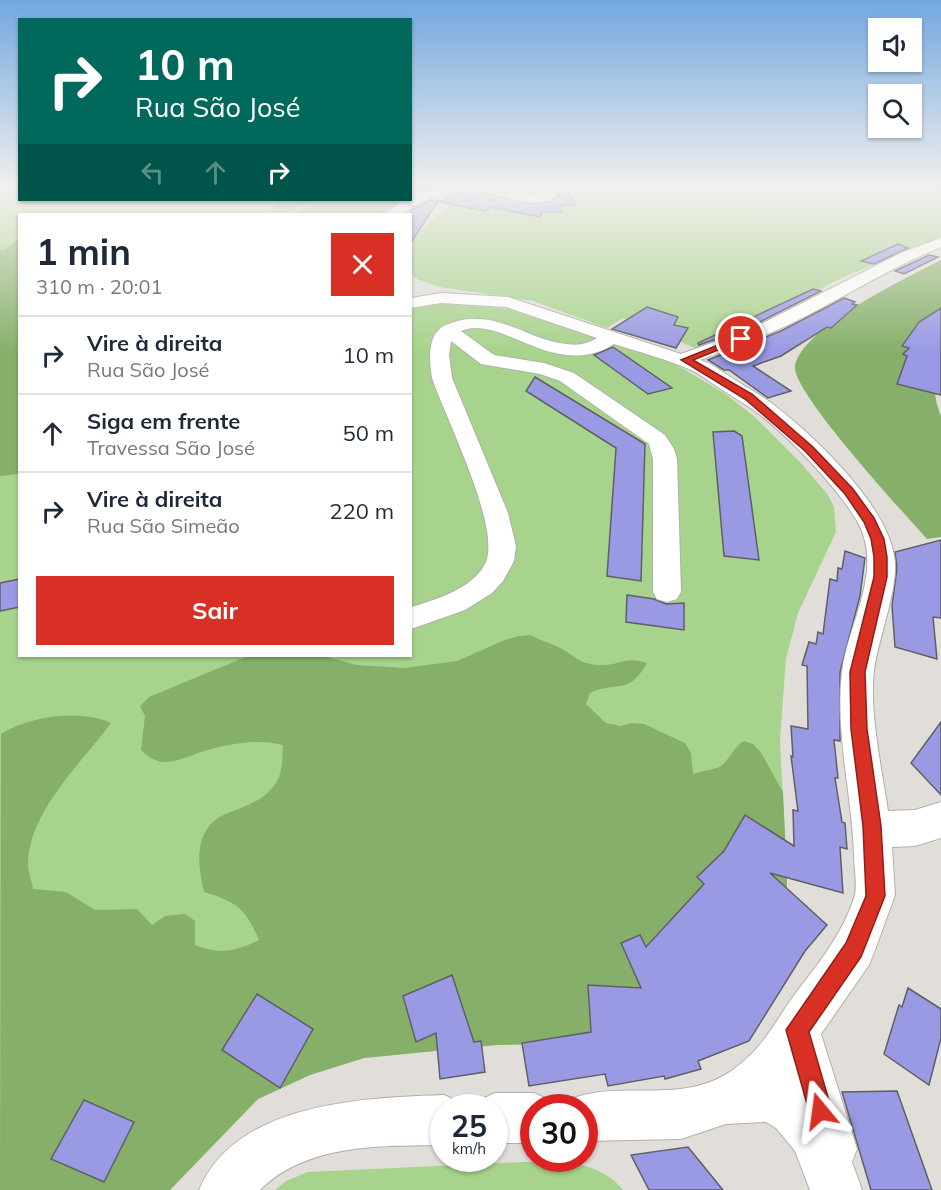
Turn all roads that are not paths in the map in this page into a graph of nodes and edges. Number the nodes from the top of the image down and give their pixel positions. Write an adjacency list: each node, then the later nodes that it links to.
1 (940, 243): 5 (street)
2 (412, 303): 4 (street)
3 (448, 330): 4 (street); 6 (street); 7 (street)
4 (613, 336): 5 (street)
5 (685, 360): 9 (street)
6 (667, 592)
7 (412, 618)
8 (941, 820): 9 (street)
9 (872, 826): 10 (street)
10 (797, 1030): 11 (street); 16 (street)
11 (721, 1102): 12 (street); 15 (street)
12 (598, 1117)
13 (430, 1121): 14 (street)
14 (225, 1190)
15 (836, 1190)
16 (843, 1190)

